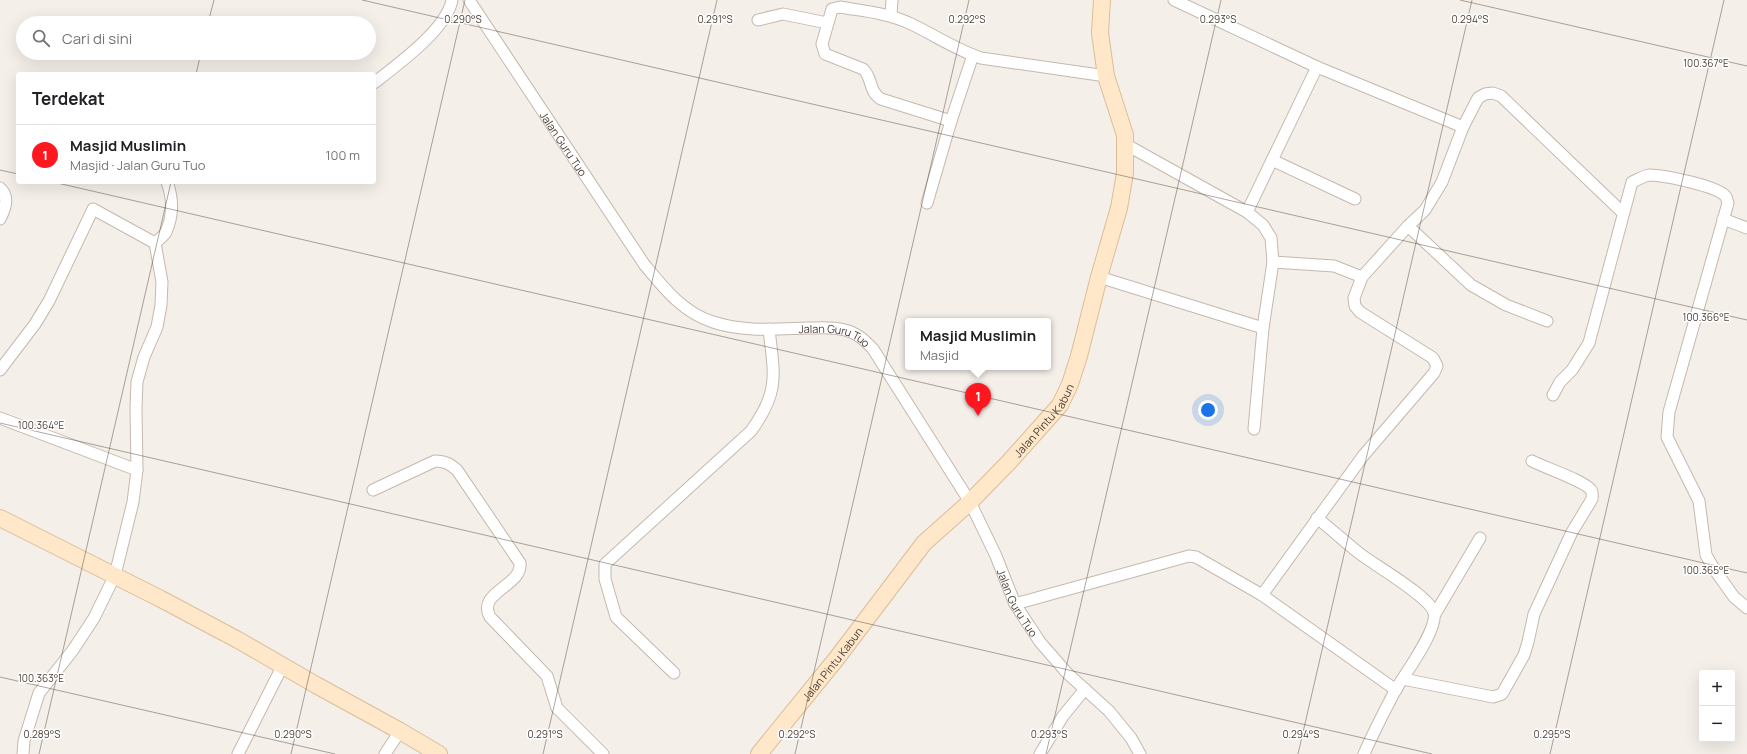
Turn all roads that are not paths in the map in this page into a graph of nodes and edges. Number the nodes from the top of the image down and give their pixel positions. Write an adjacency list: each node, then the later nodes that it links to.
1 (452, 0): 12 (street)
2 (469, 0): 33 (street, Jalan Guru Tuo)
3 (892, 0): 6 (street)
4 (1102, 0): 11 (street, Jalan Pintu Kabun)
5 (1174, 0): 10 (street)
6 (891, 16): 8 (street); 9 (street)
7 (758, 20): 8 (street)
8 (828, 23): 13 (street)
9 (973, 55): 11 (street); 13 (street)
10 (1317, 67): 14 (street); 16 (street)
11 (1106, 76): 15 (street, Jalan Pintu Kabun)
12 (376, 81)
13 (951, 121): 20 (street)
14 (1464, 127): 22 (street); 25 (street)
15 (1125, 144): 21 (street); 29 (street, Jalan Pintu Kabun)
16 (1272, 160): 19 (street); 21 (street)
17 (168, 184): 27 (street)
18 (0, 188): 23 (street)
19 (1355, 199)
20 (927, 203)
21 (1247, 212): 28 (street)
22 (1622, 212): 24 (street); 35 (street)
23 (0, 219)
24 (1723, 219): 26 (street); 48 (street)
25 (1408, 226): 30 (street); 31 (street)
26 (1747, 228)
27 (155, 243): 34 (street); 39 (street)
28 (1273, 262): 30 (street); 32 (street)
29 (1099, 277): 32 (street); 41 (street, Jalan Pintu Kabun)
30 (1362, 278): 43 (street)
31 (1547, 321)
32 (1263, 328): 37 (street)
33 (769, 329): 41 (street, Jalan Guru Tuo); 51 (street)
34 (0, 370)
35 (1553, 395)
36 (0, 418): 39 (street)
37 (1254, 429)
38 (1532, 461): 52 (street)
39 (137, 470): 45 (street)
40 (373, 490): 60 (street)
41 (970, 502): 47 (street, Jalan Guru Tuo); 61 (street, Jalan Pintu Kabun)
42 (0, 518): 45 (street)
43 (1317, 518): 46 (street); 49 (street)
44 (1480, 538): 49 (street)
45 (115, 575): 50 (street); 56 (street)
46 (1262, 595): 47 (street); 54 (street)
47 (1016, 604): 53 (street, Jalan Guru Tuo)
48 (1747, 608)
49 (1435, 614): 52 (street)
50 (283, 665): 55 (street); 57 (street)
51 (674, 673)
52 (1403, 679): 54 (street)
53 (1085, 689): 62 (street); 63 (street, Jalan Guru Tuo)
54 (1396, 690): 64 (street)
55 (400, 731): 58 (street); 59 (street)
56 (23, 754)
57 (238, 754)
58 (385, 754)
59 (439, 754)
60 (603, 754)
61 (759, 754)
62 (1040, 754)
63 (1140, 754)
64 (1364, 754)

